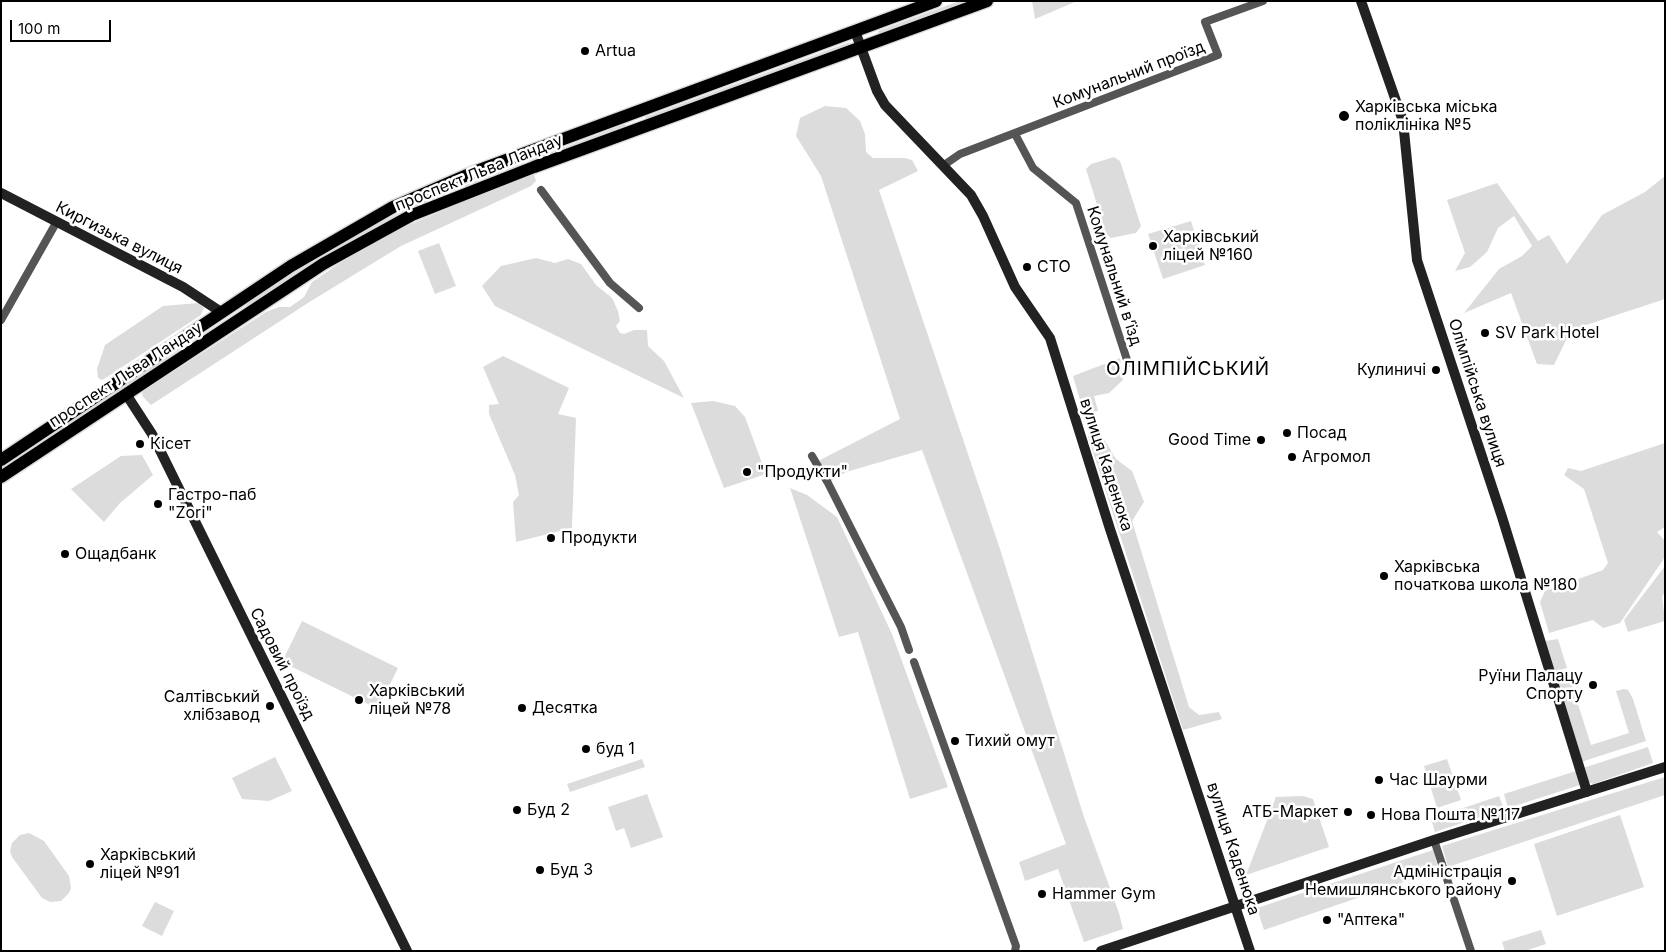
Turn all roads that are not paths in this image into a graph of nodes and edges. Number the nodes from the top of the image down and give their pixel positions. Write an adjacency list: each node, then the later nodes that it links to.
1 (936, 1): 5 (main road, проспект Льва Ландау)
2 (987, 1): 6 (main road, проспект Льва Ландау)
3 (1263, 1): 9 (street, Комунальний проїзд)
4 (1361, 1): 28 (street, Олімпійська вулиця)
5 (855, 31): 6 (street, вулиця Каденюка); 7 (main road, проспект Льва Ландау)
6 (860, 47): 8 (main road, проспект Льва Ландау); 10 (street, вулиця Каденюка)
7 (633, 114): 8 (main road); 15 (main road, проспект Льва Ландау)
8 (639, 129): 17 (main road, проспект Льва Ландау)
9 (1015, 134): 10 (street); 19 (street, Комунальний в’їзд)
10 (944, 165): 30 (street, вулиця Каденюка)
11 (541, 190): 14 (street)
12 (1, 193): 13 (street, Киргизька вулиця)
13 (56, 223): 15 (street, Киргизька вулиця); 16 (street)
14 (639, 308)
15 (221, 312): 17 (main road); 18 (main road, проспект Льва Ландау)
16 (1, 320)
17 (230, 326): 20 (main road, проспект Льва Ландау)
18 (159, 354): 20 (main road); 23 (main road, проспект Льва Ландау)
19 (1128, 362)
20 (168, 367): 21 (main road, проспект Льва Ландау)
21 (126, 394): 24 (main road, проспект Льва Ландау); 31 (street, Садовий проїзд)
22 (812, 456): 25 (street)
23 (1, 460)
24 (1, 476)
25 (909, 650)
26 (914, 662): 32 (street)
27 (1665, 767): 28 (street)
28 (1587, 792): 29 (street)
29 (1434, 840): 30 (street); 35 (street)
30 (1235, 906): 33 (street); 34 (street, вулиця Каденюка)
31 (407, 951)
32 (1015, 951)
33 (1101, 951)
34 (1250, 951)
35 (1471, 951)

